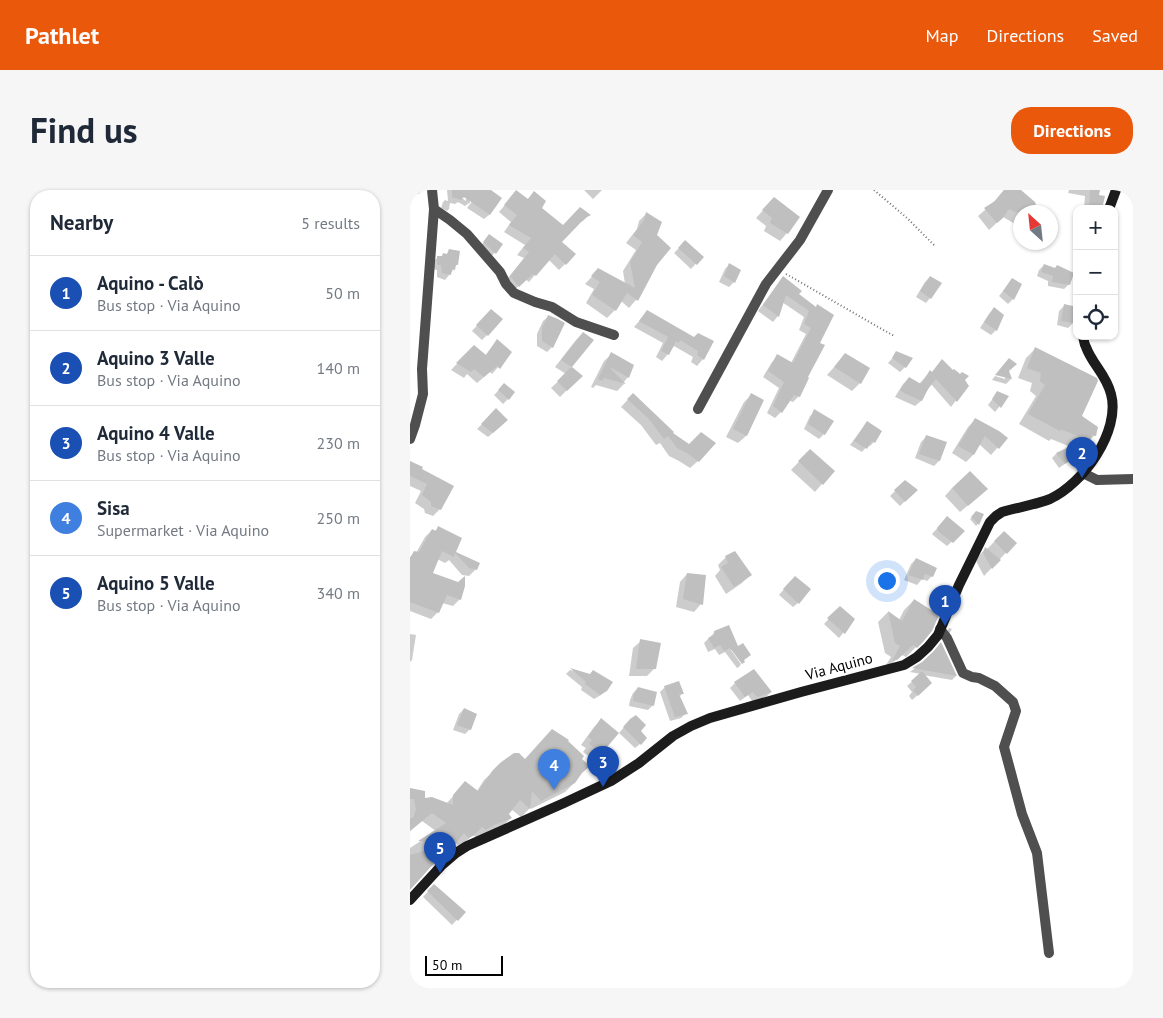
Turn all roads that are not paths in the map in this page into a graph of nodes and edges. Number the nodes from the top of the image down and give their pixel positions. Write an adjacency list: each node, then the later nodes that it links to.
1 (432, 190): 5 (street)
2 (828, 190): 8 (street)
3 (1116, 190): 4 (street)
4 (1110, 205)
5 (434, 209): 6 (street); 9 (street)
6 (614, 335)
7 (1084, 340): 10 (street, Via Aquino)
8 (698, 409)
9 (410, 438)
10 (1083, 473): 11 (street); 12 (street, Via Aquino)
11 (1133, 479)
12 (940, 629): 13 (street, Via Aquino); 14 (street)
13 (410, 900)
14 (1049, 953)

